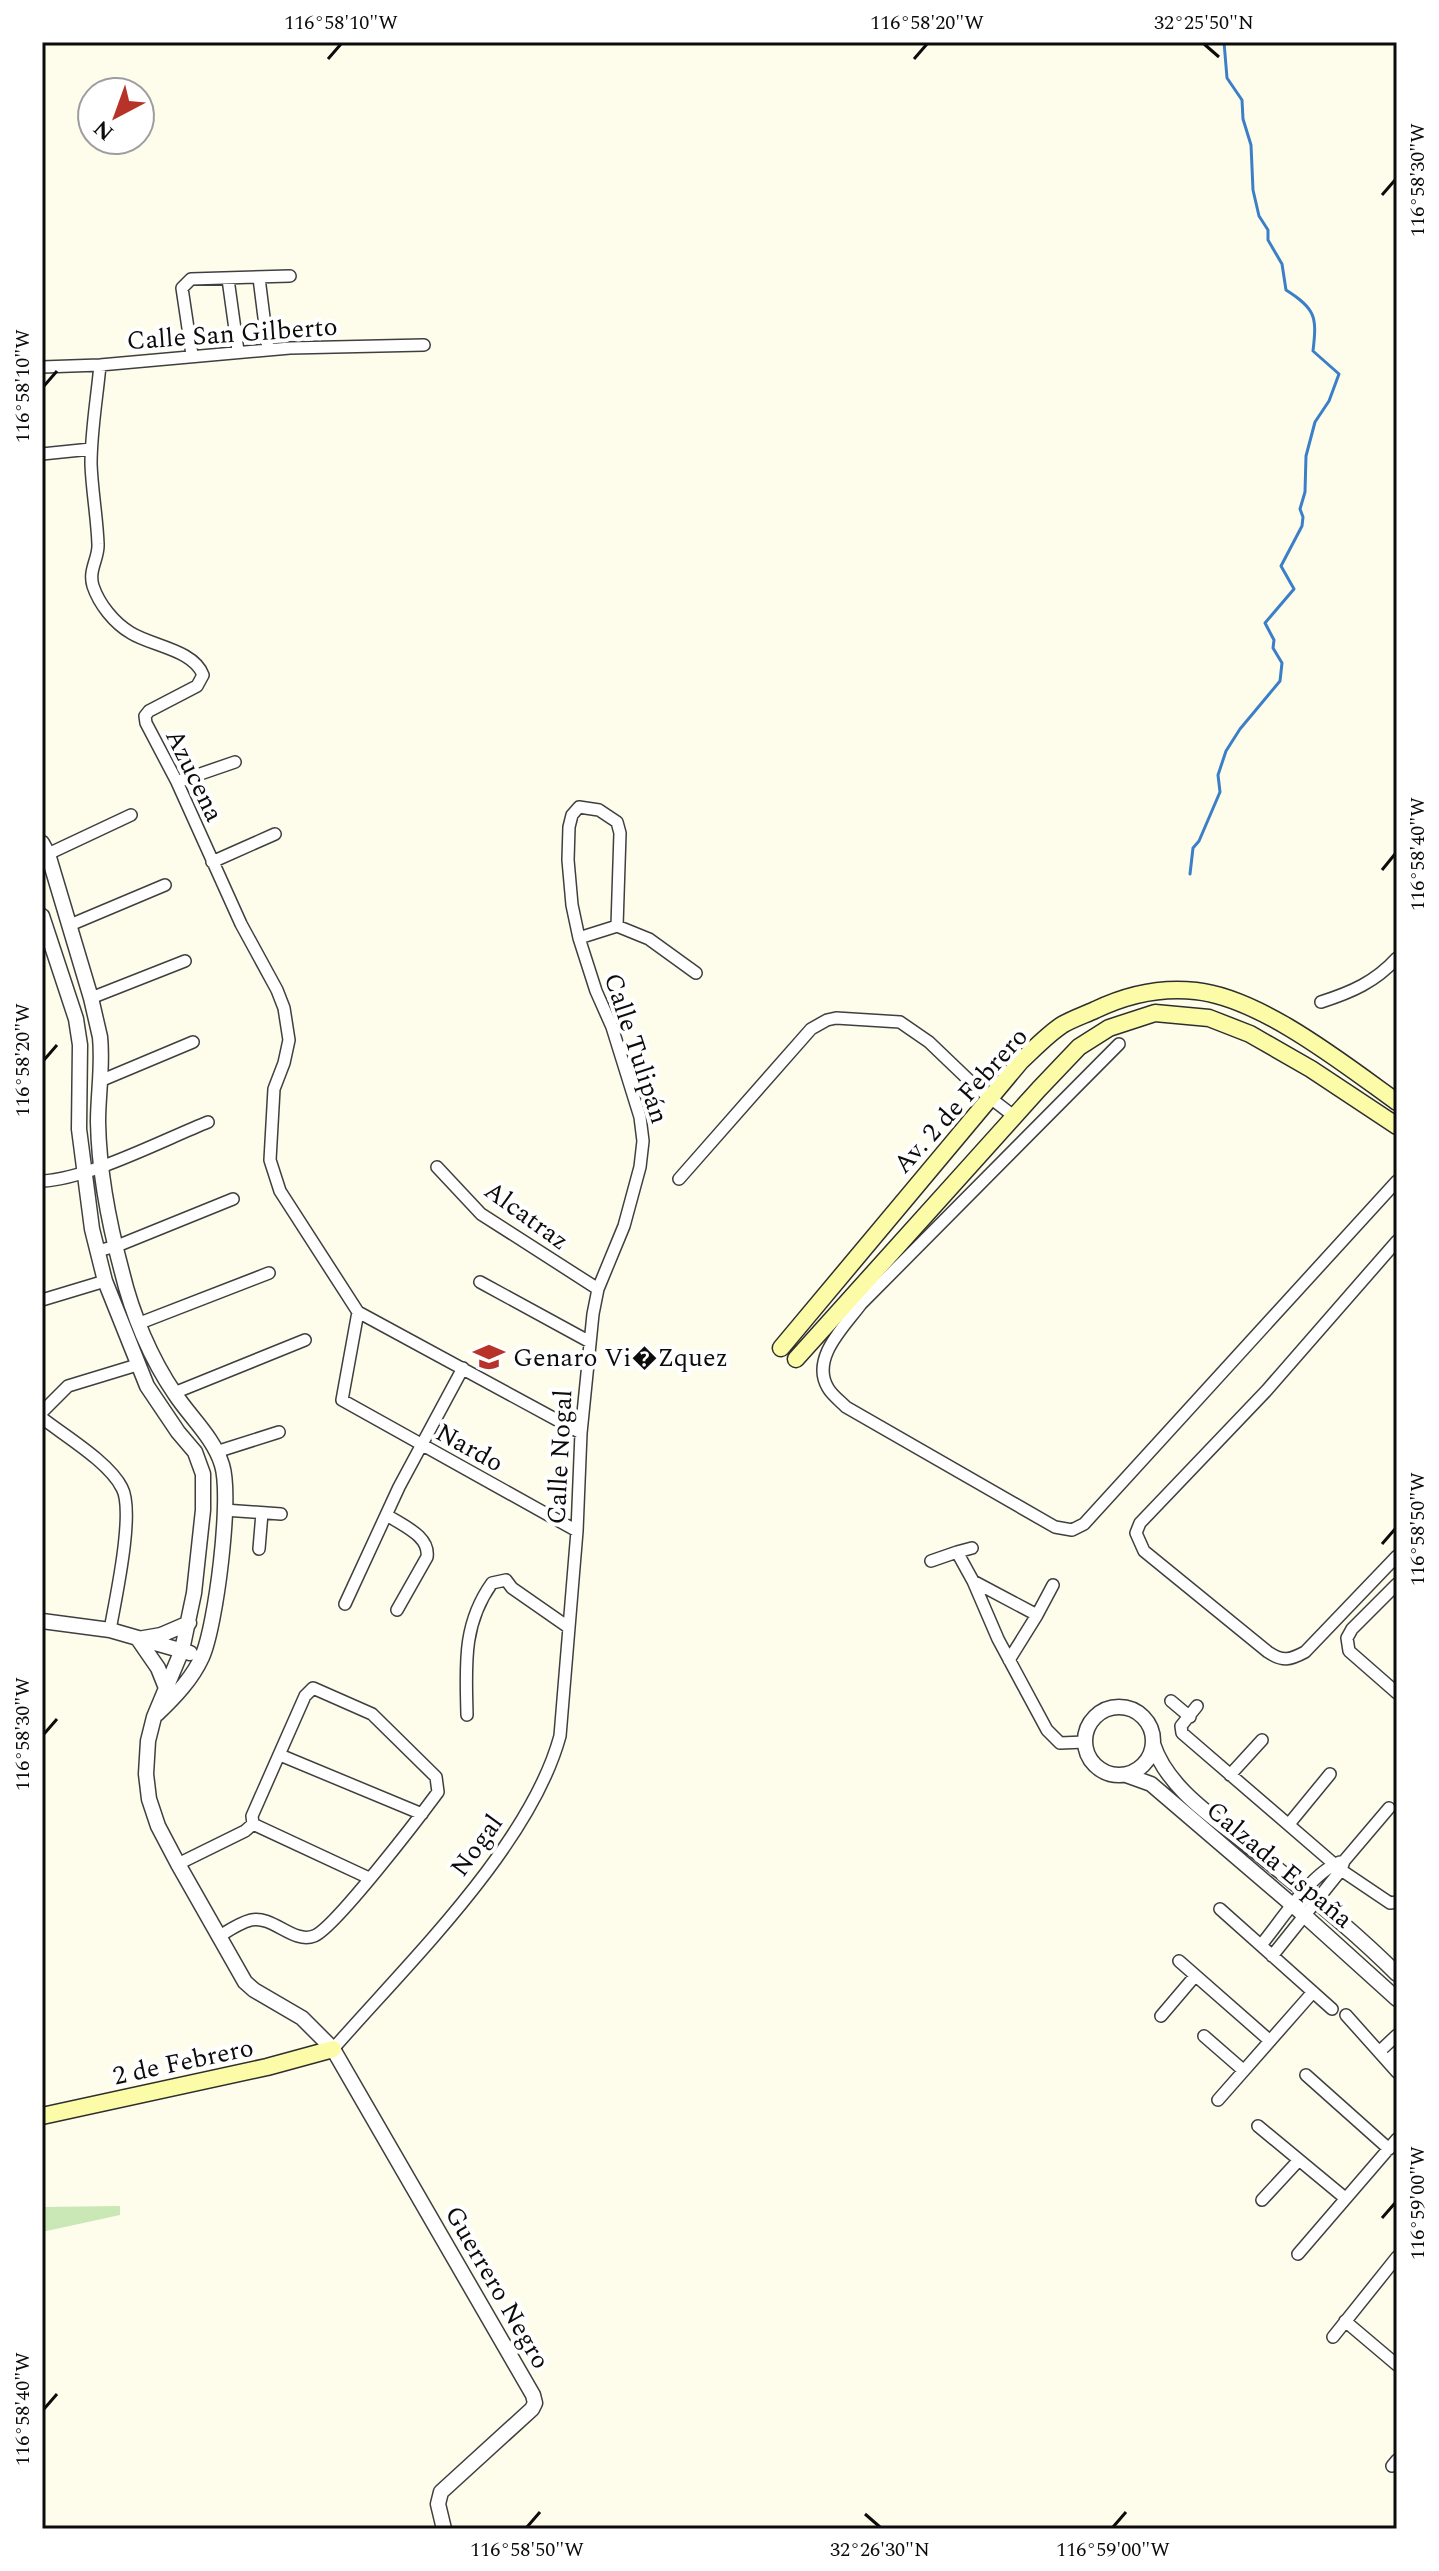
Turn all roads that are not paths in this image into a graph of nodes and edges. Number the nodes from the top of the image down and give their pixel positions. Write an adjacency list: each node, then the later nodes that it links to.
1 (290, 276): 2 (street)
2 (259, 278): 3 (street); 5 (street)
3 (228, 279): 6 (street); 7 (street)
4 (424, 345): 5 (street, Calle San Gilberto)
5 (268, 349): 6 (street, Calle San Gilberto)
6 (238, 351): 7 (street, Calle San Gilberto)
7 (192, 355): 8 (street, Calle San Gilberto)
8 (100, 365): 9 (street, Calle San Gilberto); 10 (street)
9 (42, 367)
10 (91, 449): 11 (street); 13 (street, Azucena)
11 (42, 454)
12 (235, 762): 13 (street)
13 (177, 782): 17 (street, Azucena)
14 (131, 815): 16 (street)
15 (275, 834): 17 (street)
16 (44, 851): 20 (street)
17 (212, 862): 53 (street, Azucena)
18 (165, 885): 20 (street)
19 (42, 916): 24 (street)
20 (70, 925): 28 (street)
21 (617, 926): 22 (street); 22 (street, Calle Tulipán); 27 (street)
22 (579, 938): 51 (street, Calle Tulipán)
23 (42, 940): 24 (street)
24 (53, 951): 40 (street)
25 (1397, 958): 29 (street)
26 (185, 961): 28 (street)
27 (696, 973)
28 (91, 998): 32 (street)
29 (1321, 1002)
30 (193, 1042): 32 (street)
31 (1119, 1044): 43 (street)
32 (100, 1081): 38 (street)
33 (989, 1099): 34 (main road, Av. 2 de Febrero); 35 (street); 41 (street); 57 (main road, Av. 2 de Febrero)
34 (1397, 1102)
35 (1015, 1117): 37 (main road, Av. 2 de Febrero); 58 (main road, Av. 2 de Febrero)
36 (208, 1122): 38 (street)
37 (1397, 1126)
38 (101, 1165): 40 (street); 46 (street)
39 (437, 1167): 51 (street, Alcatraz)
40 (85, 1172): 42 (street); 47 (street)
41 (679, 1179)
42 (42, 1181)
43 (1397, 1181)
44 (233, 1199): 46 (street)
45 (1397, 1241): 78 (street)
46 (117, 1246): 47 (street); 54 (street)
47 (97, 1251): 49 (street)
48 (269, 1273): 54 (street)
49 (105, 1281): 52 (street); 59 (street)
50 (480, 1282): 56 (street)
51 (598, 1289): 56 (street, Calle Nogal)
52 (42, 1300)
53 (358, 1312): 60 (street); 68 (street, Nardo)
54 (140, 1323): 61 (street)
55 (305, 1340): 61 (street)
56 (590, 1342): 67 (street, Calle Nogal)
57 (781, 1348): 58 (street)
58 (796, 1359)
59 (137, 1365): 62 (street); 65 (street)
60 (463, 1368): 67 (street); 68 (street)
61 (174, 1393): 64 (street)
62 (42, 1412)
63 (42, 1418): 89 (street)
64 (195, 1421): 65 (street); 69 (street)
65 (178, 1432): 87 (street)
66 (279, 1432): 69 (street)
67 (581, 1433): 74 (street, Calle Nogal)
68 (422, 1444): 73 (street); 74 (street, Nardo)
69 (216, 1452): 70 (street)
70 (224, 1510): 71 (street); 92 (street)
71 (262, 1513): 72 (street); 76 (street)
72 (281, 1514)
73 (387, 1515): 83 (street); 84 (street)
74 (577, 1531): 88 (street, Calle Nogal)
75 (972, 1548): 77 (street)
76 (259, 1549)
77 (957, 1552): 79 (street); 80 (street)
78 (1397, 1556)
79 (931, 1561)
80 (973, 1581): 85 (street); 93 (street)
81 (1397, 1584): 95 (street)
82 (1053, 1585): 85 (street)
83 (345, 1604)
84 (397, 1610)
85 (1037, 1615): 93 (street)
86 (42, 1621): 89 (street)
87 (189, 1623): 90 (street); 91 (street)
88 (568, 1627): 98 (street); 134 (street, Nogal)
89 (110, 1630): 90 (street)
90 (138, 1639): 91 (street); 94 (street)
91 (182, 1650): 92 (street); 94 (street)
92 (202, 1657): 94 (street)
93 (1009, 1660): 101 (street)
94 (170, 1693): 113 (street)
95 (1397, 1693)
96 (1171, 1701): 99 (street)
97 (1197, 1706): 99 (street)
98 (467, 1715)
99 (1190, 1717): 106 (street)
100 (1262, 1740): 106 (street)
101 (1085, 1742): 102 (street); 105 (street)
102 (1153, 1744): 105 (street); 107 (street, Calzada España)
103 (280, 1755): 109 (street); 109 (street); 111 (street)
104 (1330, 1774): 112 (street)
105 (1126, 1775): 110 (street, Calzada España)
106 (1230, 1775): 112 (street)
107 (1196, 1801): 110 (street); 116 (street, Calzada España)
108 (1389, 1808): 114 (street)
109 (422, 1814): 115 (street)
110 (1186, 1815): 119 (street, Calzada España)
111 (253, 1824): 113 (street); 115 (street)
112 (1289, 1824): 114 (street)
113 (178, 1864): 120 (street)
114 (1340, 1865): 116 (street); 117 (street)
115 (369, 1878): 120 (street)
116 (1310, 1897): 119 (street); 124 (street, Calzada España)
117 (1397, 1902)
118 (1220, 1909): 121 (street)
119 (1298, 1910): 121 (street); 122 (street); 127 (street, Calzada España)
120 (218, 1937): 134 (street)
121 (1261, 1945): 122 (street)
122 (1272, 1956): 126 (street)
123 (1179, 1961): 125 (street)
124 (1397, 1974)
125 (1195, 1976): 130 (street); 133 (street)
126 (1313, 1992): 128 (street); 133 (street)
127 (1397, 1999)
128 (1332, 2009)
129 (1346, 2015): 135 (street)
130 (1161, 2016)
131 (1397, 2035): 135 (street)
132 (1204, 2036): 136 (street)
133 (1269, 2040): 136 (street)
134 (333, 2049): 140 (main road, 2 de Febrero); 151 (street, Guerrero Negro)
135 (1388, 2054): 137 (street)
136 (1243, 2070): 139 (street)
137 (1397, 2072)
138 (1306, 2075): 142 (street)
139 (1218, 2100)
140 (42, 2116)
141 (1258, 2126): 143 (street)
142 (1393, 2144): 144 (street)
143 (1299, 2160): 144 (street); 145 (street)
144 (1345, 2198): 146 (street)
145 (1262, 2200)
146 (1298, 2254)
147 (1397, 2257): 148 (street)
148 (1345, 2321): 149 (street); 150 (street)
149 (1333, 2337)
150 (1397, 2365)
151 (444, 2529)

